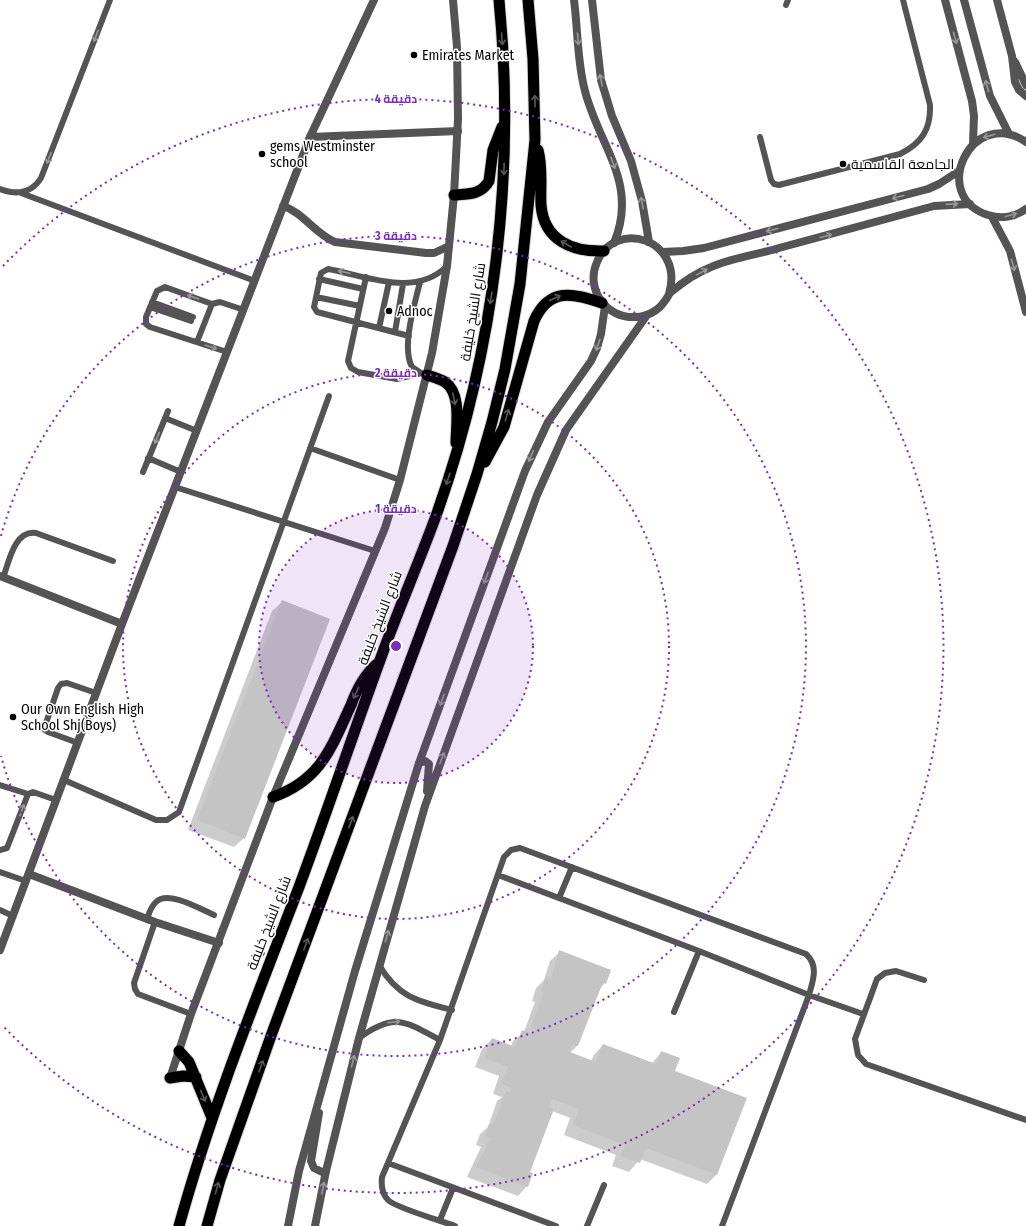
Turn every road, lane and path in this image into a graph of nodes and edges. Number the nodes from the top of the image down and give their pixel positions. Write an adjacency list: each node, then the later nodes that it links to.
1 (110, 0): 25 (lane, one-way to 25)
2 (374, 0): 18 (street)
3 (453, 0): 16 (street)
4 (499, 0): 15 (highway, شارع الشيخ خليفة, one-way to 15)
5 (528, 0): 20 (highway, one-way to 5)
6 (574, 0): 32 (street, one-way to 32)
7 (592, 0): 31 (street, one-way to 7)
8 (902, 0): 19 (lane)
9 (945, 0): 22 (street, one-way to 22)
10 (964, 0): 17 (street, one-way to 10)
11 (997, 0): 12 (street)
12 (1012, 56): 13 (street); 14 (street)
13 (1026, 84)
14 (1026, 96)
15 (504, 124): 26 (highway); 66 (highway, شارع الشيخ خليفة, one-way to 66)
16 (458, 131): 18 (street); 26 (street)
17 (1009, 134): 21 (street); 22 (street, one-way to 22)
18 (310, 137): 28 (street)
19 (760, 137)
20 (535, 140): 34 (highway, one-way to 20); 70 (highway)
21 (1026, 142)
22 (973, 144): 23 (street)
23 (959, 171): 27 (street); 35 (street, one-way to 35)
24 (0, 189): 25 (lane)
25 (21, 193): 39 (lane)
26 (454, 195): 33 (street)
27 (970, 204): 30 (street); 44 (street, one-way to 27)
28 (283, 206): 33 (street); 39 (street)
29 (1026, 209): 30 (street, one-way to 29)
30 (992, 217): 51 (street, one-way to 51)
31 (649, 242): 32 (street); 35 (street)
32 (614, 243): 34 (street)
33 (449, 246): 36 (street)
34 (604, 251): 48 (street)
35 (663, 252): 44 (street)
36 (447, 266): 41 (lane); 60 (street)
37 (366, 277): 38 (lane, one-way to 38); 40 (lane); 43 (lane)
38 (319, 279): 43 (lane); 45 (lane)
39 (255, 281): 50 (street)
40 (388, 282): 42 (lane); 55 (lane)
41 (420, 282): 42 (lane); 57 (lane)
42 (403, 284): 56 (lane)
43 (364, 289): 49 (lane)
44 (669, 294): 52 (street)
45 (316, 297): 49 (lane); 54 (lane)
46 (151, 304): 47 (lane, one-way to 46); 53 (lane); 58 (lane)
47 (212, 304): 50 (lane); 58 (lane)
48 (603, 305): 52 (street); 70 (highway, one-way to 48); 81 (street, one-way to 81)
49 (360, 306): 54 (lane)
50 (244, 310): 59 (street)
51 (1026, 312)
52 (647, 315): 87 (street, one-way to 52)
53 (192, 319)
54 (356, 322): 55 (lane); 60 (lane)
55 (379, 328): 56 (lane)
56 (395, 332): 57 (lane)
57 (409, 336): 60 (lane)
58 (197, 342): 59 (lane, one-way to 59)
59 (227, 352): 64 (street)
60 (425, 374): 66 (highway, one-way to 66); 71 (street)
61 (329, 396): 65 (lane)
62 (168, 411): 63 (lane)
63 (165, 418): 64 (lane); 67 (lane, one-way to 67)
64 (197, 431): 69 (street)
65 (310, 448): 71 (lane); 73 (lane)
66 (456, 454): 78 (highway, شارع الشيخ خليفة, one-way to 78)
67 (148, 458): 68 (lane); 69 (lane)
68 (143, 472)
69 (181, 472): 72 (street)
70 (477, 474): 122 (highway, one-way to 70)
71 (400, 480): 74 (street)
72 (175, 487): 73 (lane); 77 (street)
73 (283, 522): 74 (lane); 82 (lane)
74 (375, 551): 85 (street)
75 (113, 561): 76 (lane)
76 (2, 577): 77 (street)
77 (122, 624): 79 (street)
78 (379, 662): 85 (highway, one-way to 85); 114 (highway, شارع الشيخ خليفة)
79 (96, 693): 80 (street); 80 (lane)
80 (78, 743): 82 (street)
81 (419, 763): 87 (street); 113 (street)
82 (64, 780): 86 (street)
83 (0, 785): 84 (lane)
84 (28, 794): 86 (lane); 88 (lane, one-way to 84)
85 (272, 797): 98 (street)
86 (56, 800): 92 (street)
87 (425, 806): 101 (street, one-way to 87)
88 (0, 850)
89 (572, 866): 91 (lane); 93 (lane); 103 (lane)
90 (0, 872): 92 (lane)
91 (498, 875): 93 (lane); 104 (lane)
92 (27, 878): 96 (street); 97 (street)
93 (559, 898): 100 (lane)
94 (0, 910): 96 (lane)
95 (214, 914): 97 (lane)
96 (13, 916): 99 (street)
97 (151, 920): 98 (street); 106 (lane)
98 (219, 943): 106 (street)
99 (0, 950)
100 (699, 951): 103 (lane); 105 (lane)
101 (379, 965): 104 (lane); 108 (street)
102 (924, 980): 107 (lane)
103 (809, 995): 107 (lane); 128 (lane)
104 (452, 1010): 109 (lane)
105 (674, 1012)
106 (191, 1014): 110 (street)
107 (863, 1014): 115 (lane)
108 (359, 1038): 109 (lane, one-way to 109); 117 (street, one-way to 108)
109 (440, 1040): 116 (lane)
110 (179, 1051): 111 (highway); 112 (street)
111 (196, 1077): 112 (highway); 114 (highway, one-way to 114)
112 (170, 1078)
113 (319, 1101): 117 (street); 123 (street)
114 (212, 1118): 121 (highway, شارع الشيخ خليفة)
115 (1026, 1120)
116 (388, 1163): 119 (lane); 120 (lane)
117 (326, 1171): 124 (street, one-way to 117)
118 (604, 1185): 127 (lane)
119 (453, 1188): 120 (lane); 126 (lane)
120 (440, 1220): 125 (lane)
121 (178, 1225)
122 (207, 1226)
123 (288, 1226)
124 (315, 1226)
125 (456, 1226)
126 (556, 1226)
127 (587, 1226)
128 (722, 1226)

